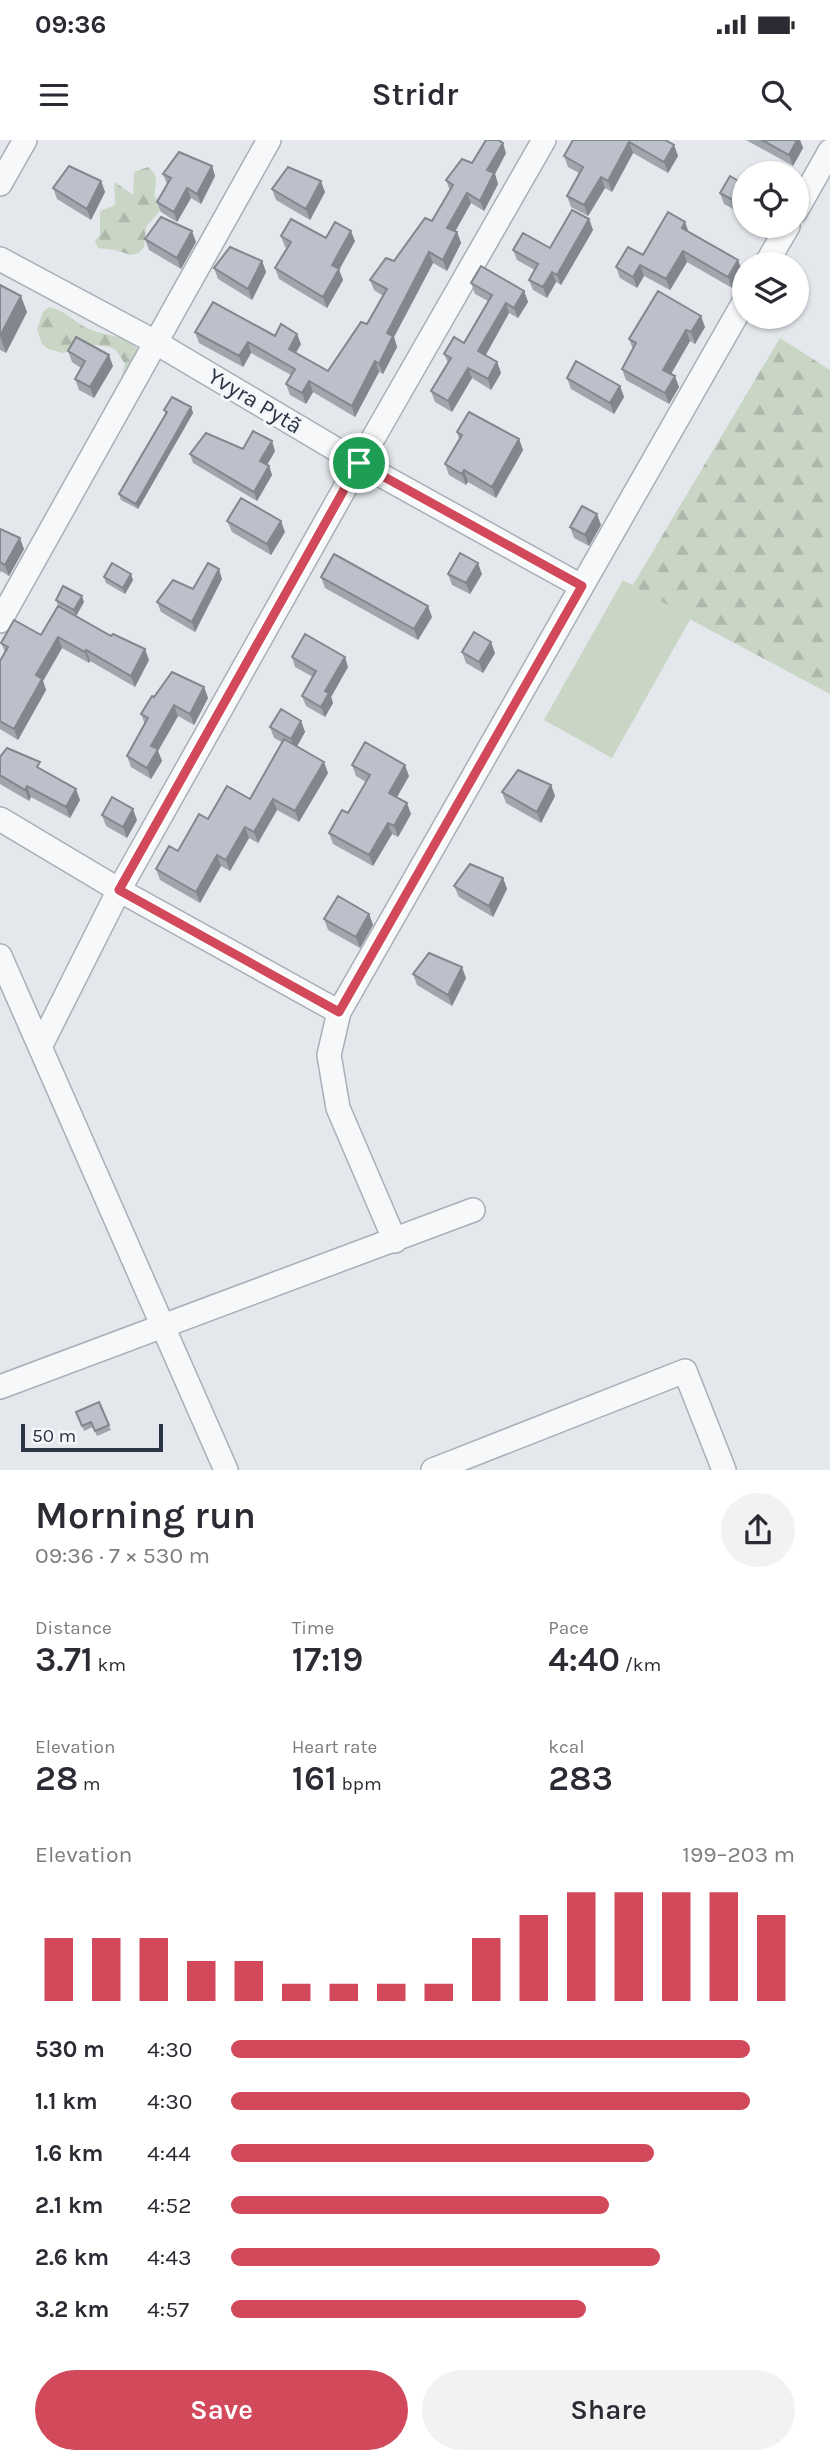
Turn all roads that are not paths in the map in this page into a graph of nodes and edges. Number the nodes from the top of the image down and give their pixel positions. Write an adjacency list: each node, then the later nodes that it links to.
1 (25, 140): 5 (street)
2 (269, 140): 9 (street)
3 (544, 140): 10 (street)
4 (830, 152): 6 (street)
5 (0, 184)
6 (809, 188)
7 (0, 259): 9 (street, Yvyra Pytã)
8 (732, 323): 11 (street)
9 (155, 342): 10 (street, Yvyra Pytã); 12 (street)
10 (359, 463): 11 (street, Yvyra Pytã); 14 (street)
11 (582, 586): 16 (street)
12 (0, 621)
13 (0, 819): 14 (street)
14 (119, 890): 16 (street); 17 (street)
15 (0, 956): 17 (street)
16 (339, 1012): 19 (street)
17 (40, 1047): 20 (street)
18 (473, 1210): 19 (street)
19 (395, 1241): 20 (street)
20 (163, 1327): 21 (street); 23 (street)
21 (0, 1387)
22 (484, 1461): 24 (street); 25 (street)
23 (226, 1470)
24 (433, 1470)
25 (724, 1470)

